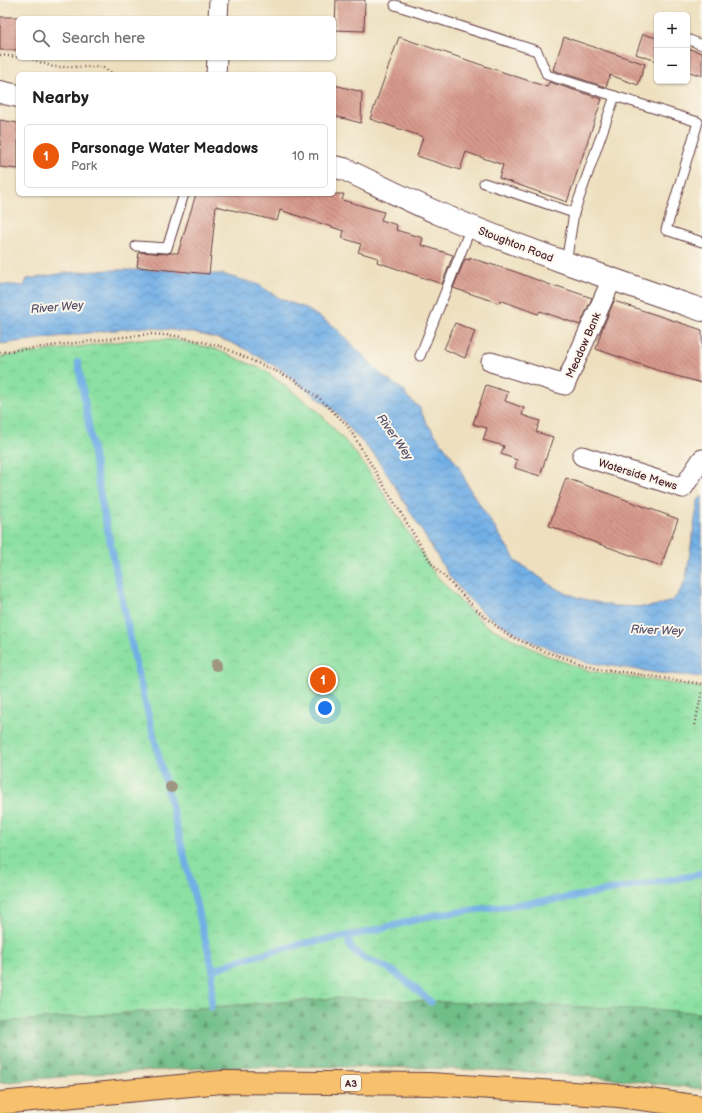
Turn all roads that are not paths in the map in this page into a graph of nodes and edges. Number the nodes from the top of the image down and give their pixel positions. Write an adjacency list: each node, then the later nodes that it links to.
1 (219, 0): 3 (street)
2 (395, 5): 10 (lane)
3 (218, 16)
4 (690, 40): 5 (lane)
5 (702, 45)
6 (217, 60): 7 (street)
7 (216, 72)
8 (0, 92): 9 (street)
9 (16, 96)
10 (615, 96): 14 (lane); 16 (lane)
11 (336, 167): 15 (street, Stoughton Road)
12 (484, 183): 14 (lane)
13 (183, 196): 17 (lane)
14 (574, 213): 18 (lane)
15 (471, 226): 18 (street, Stoughton Road); 21 (lane)
16 (702, 242)
17 (136, 246)
18 (566, 263): 19 (street, Stoughton Road)
19 (612, 279): 20 (street, Stoughton Road); 22 (street, Meadow Bank)
20 (702, 310)
21 (420, 356)
22 (491, 362)
23 (582, 456): 24 (street, Waterside Mews)
24 (702, 459)
25 (0, 1103): 26 (highway, A3)
26 (702, 1107)

